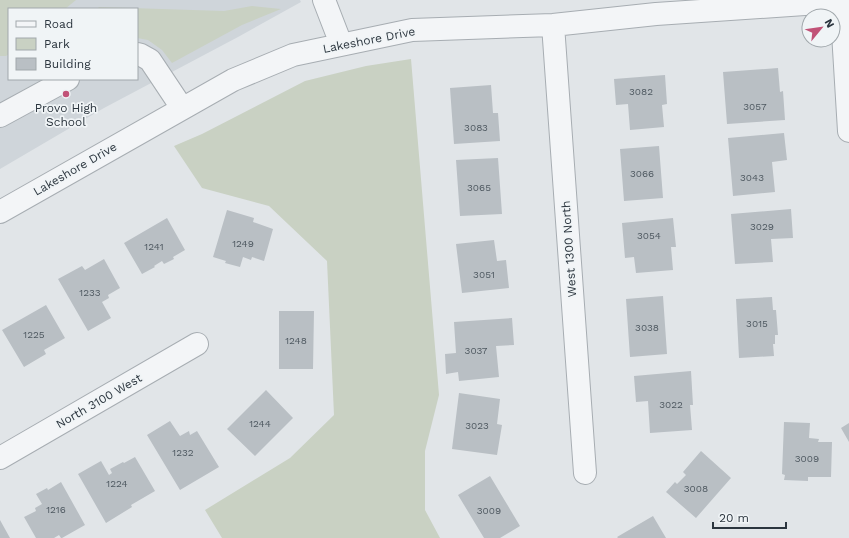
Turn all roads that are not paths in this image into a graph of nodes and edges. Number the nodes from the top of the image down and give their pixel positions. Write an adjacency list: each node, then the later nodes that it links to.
1 (324, 0): 4 (street)
2 (844, 1): 3 (street, Lakeshore Drive); 9 (street)
3 (553, 25): 4 (street, Lakeshore Drive); 13 (street, West 1300 North)
4 (341, 44): 7 (street, Lakeshore Drive)
5 (138, 54): 7 (street)
6 (66, 80): 8 (street)
7 (182, 108): 10 (street, Lakeshore Drive)
8 (0, 116)
9 (849, 131)
10 (0, 212)
11 (197, 344): 12 (street, North 3100 West)
12 (0, 458)
13 (585, 473)

